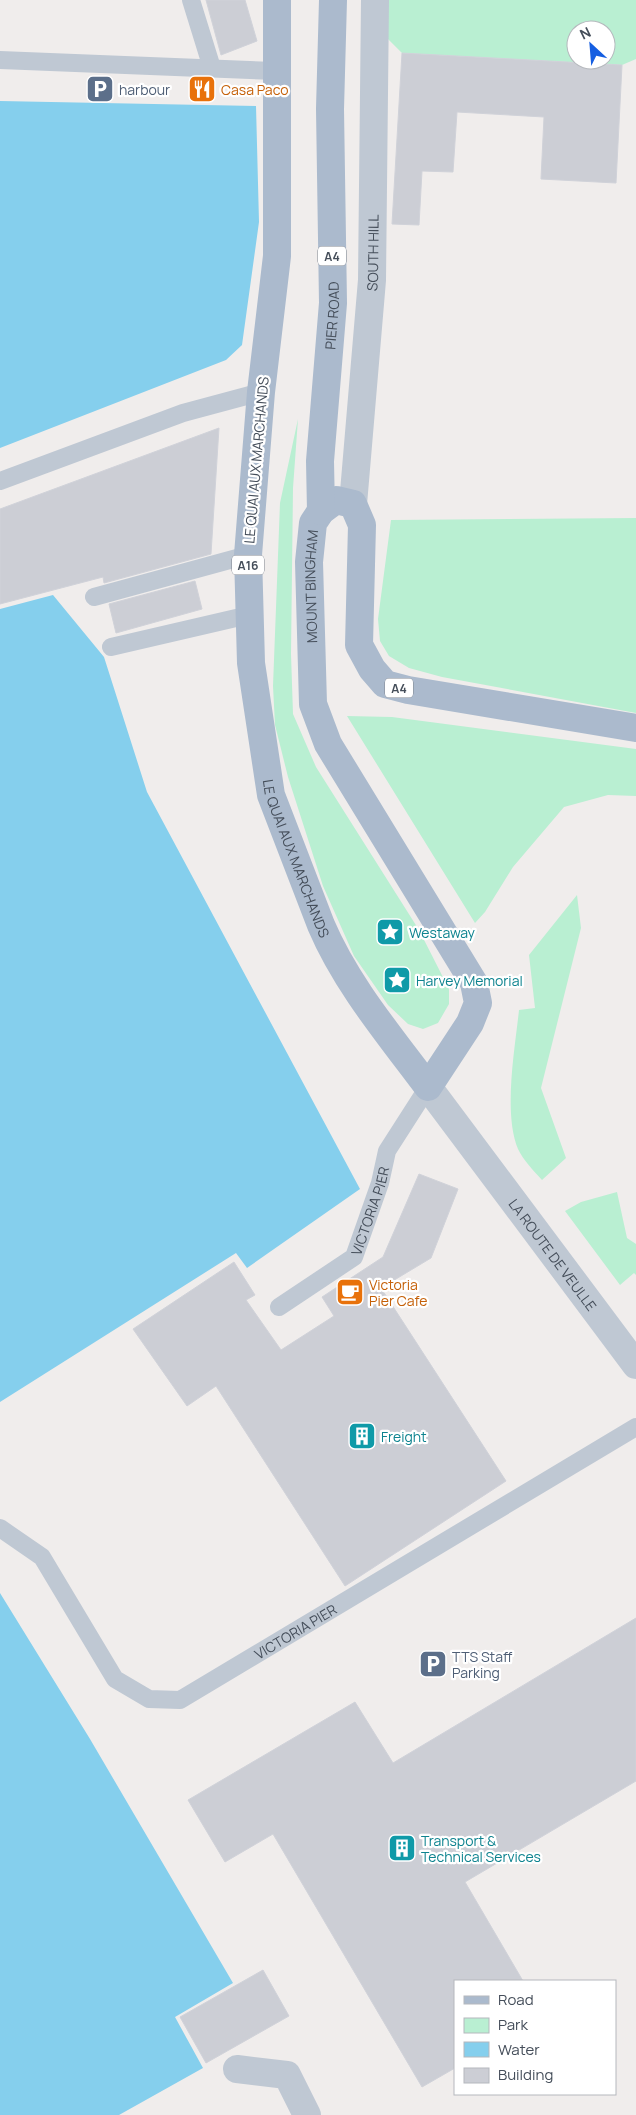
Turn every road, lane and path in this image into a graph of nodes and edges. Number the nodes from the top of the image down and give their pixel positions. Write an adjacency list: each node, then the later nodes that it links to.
1 (191, 0): 6 (lane)
2 (277, 0): 7 (main road, LE QUAI AUX MARCHANDS / A16)
3 (333, 0): 11 (main road, PIER ROAD / A4)
4 (375, 0): 10 (street, SOUTH HILL)
5 (0, 60): 6 (lane)
6 (212, 68): 7 (lane)
7 (275, 71): 8 (main road, LE QUAI AUX MARCHANDS / A16)
8 (260, 392): 9 (lane); 12 (main road, LE QUAI AUX MARCHANDS / A16)
9 (0, 481)
10 (353, 504): 11 (main road, MOUNT BINGHAM); 16 (main road, A4)
11 (321, 511): 17 (main road, MOUNT BINGHAM)
12 (248, 555): 13 (lane); 14 (main road, LE QUAI AUX MARCHANDS / A16)
13 (94, 597)
14 (249, 615): 15 (lane); 17 (main road, LE QUAI AUX MARCHANDS / A16)
15 (111, 647)
16 (636, 728)
17 (428, 1087): 18 (lane, VICTORIA PIER); 19 (street, LA ROUTE DE VEULLE)
18 (279, 1307)
19 (636, 1365)
20 (636, 1427): 21 (lane, VICTORIA PIER)
21 (0, 1528)
22 (238, 2069): 23 (street)
23 (307, 2115)

